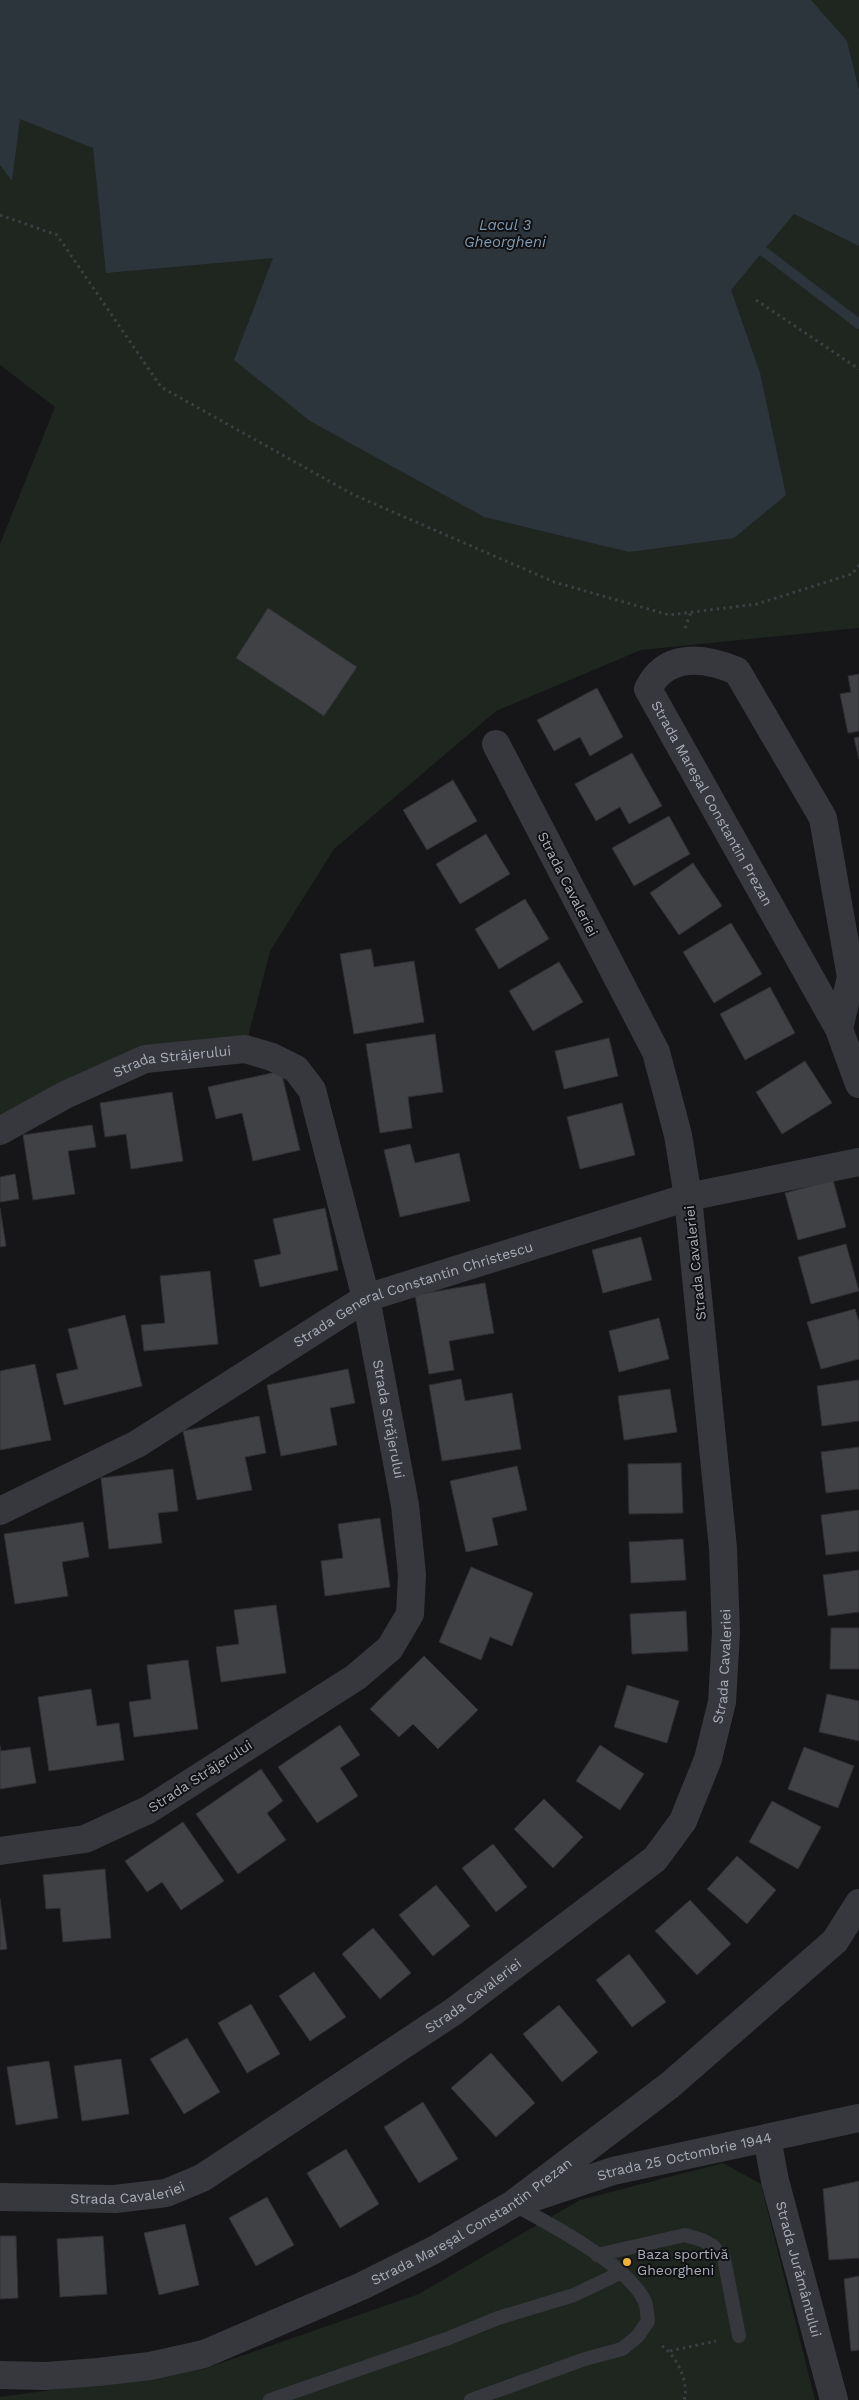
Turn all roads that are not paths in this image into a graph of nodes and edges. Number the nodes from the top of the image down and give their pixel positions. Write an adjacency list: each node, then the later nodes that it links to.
1 (496, 744): 6 (street, Strada Cavaleriei)
2 (839, 1029): 2 (street, Strada Mareșal Constantin Prezan); 3 (street, Strada Mareșal Constantin Prezan)
3 (859, 1084)
4 (0, 1132): 7 (street, Strada Străjerului)
5 (859, 1162): 6 (street, Strada General Constantin Christescu)
6 (688, 1197): 7 (street, Strada General Constantin Christescu); 13 (street, Strada Cavaleriei)
7 (366, 1298): 8 (street, Strada General Constantin Christescu); 9 (street, Strada Străjerului)
8 (0, 1510)
9 (0, 1851)
10 (859, 1903): 14 (street, Strada Mareșal Constantin Prezan)
11 (859, 2118): 12 (street, Strada 25 Octombrie 1944)
12 (767, 2138): 14 (street, Strada 25 Octombrie 1944); 21 (street, Strada Jurământului)
13 (0, 2197)
14 (513, 2204): 15 (lane); 18 (street, Strada Mareșal Constantin Prezan)
15 (597, 2255): 16 (lane); 17 (lane)
16 (620, 2273): 19 (lane); 20 (lane)
17 (739, 2336)
18 (0, 2375)
19 (270, 2400)
20 (471, 2400)
21 (834, 2400)

